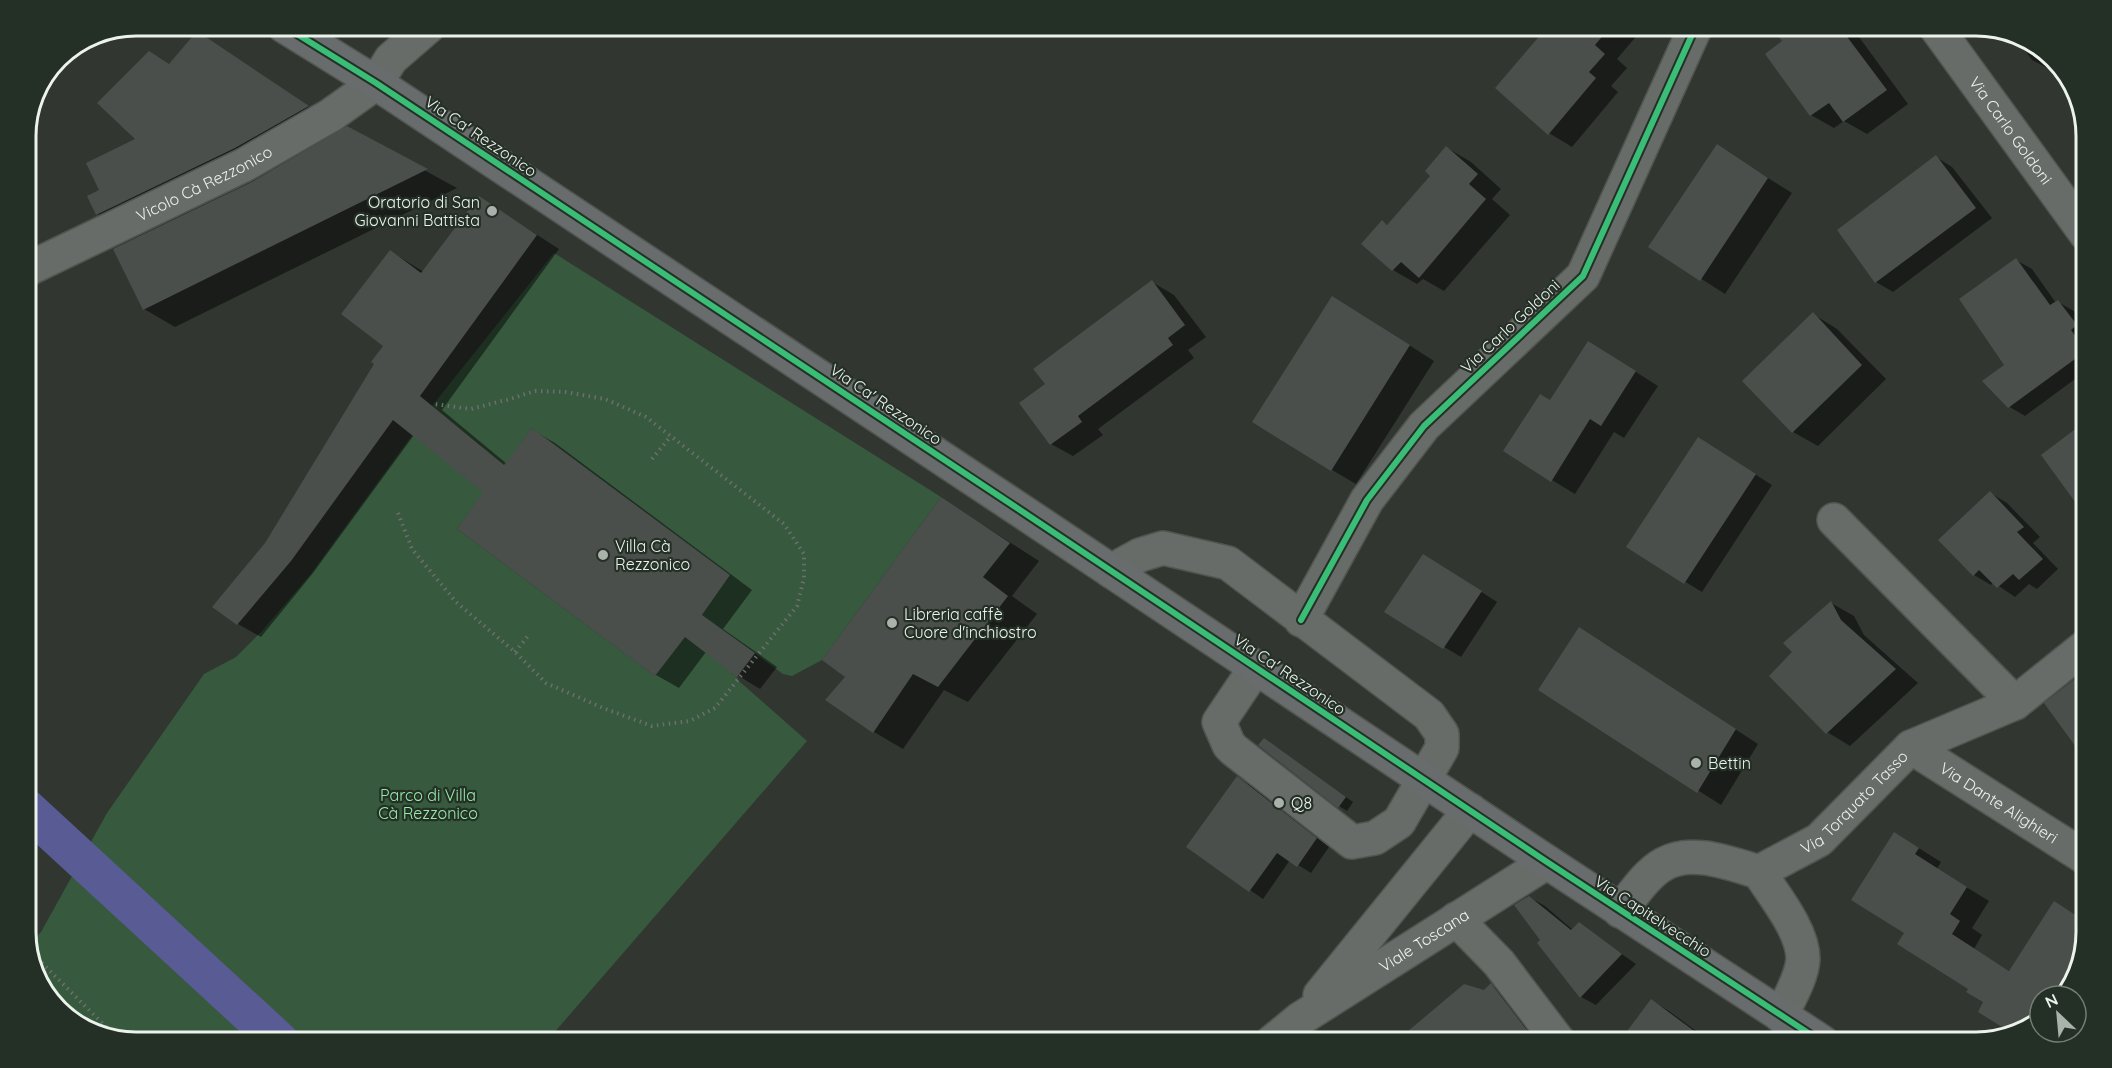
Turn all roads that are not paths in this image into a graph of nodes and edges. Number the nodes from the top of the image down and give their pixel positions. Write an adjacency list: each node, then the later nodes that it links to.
1 (300, 36): 5 (main road, Via Ca' Rezzonico)
2 (417, 36): 5 (street)
3 (1691, 36): 10 (street, Via Carlo Goldoni)
4 (1942, 36): 6 (street, Via Carlo Goldoni)
5 (376, 83): 7 (street, Vicolo Cà Rezzonico); 9 (main road, Via Ca' Rezzonico)
6 (2076, 220)
7 (36, 265)
8 (1834, 520): 13 (street)
9 (1111, 571): 10 (street); 12 (main road, Via Ca' Rezzonico)
10 (1301, 620): 15 (street)
11 (2076, 654): 13 (street, Via Torquato Tasso)
12 (1256, 667): 15 (main road, Via Ca' Rezzonico); 15 (street)
13 (2015, 703): 14 (street, Via Torquato Tasso)
14 (1911, 747): 17 (street, Via Dante Alighieri); 19 (street, Via Torquato Tasso)
15 (1425, 779): 16 (main road, Via Ca' Rezzonico)
16 (1470, 810): 18 (main road, Via Capitelvecchio); 23 (street, Viale Toscana)
17 (2076, 852)
18 (1547, 862): 20 (main road, Via Capitelvecchio); 21 (street, Viale Toscana)
19 (1759, 872): 20 (street); 22 (street)
20 (1620, 911): 22 (main road, Via Capitelvecchio)
21 (1456, 919): 23 (street, Viale Toscana); 25 (street)
22 (1781, 1016): 26 (main road, Via Capitelvecchio)
23 (1300, 1019): 24 (street, Viale Toscana)
24 (1284, 1032)
25 (1551, 1032)
26 (1806, 1032)

